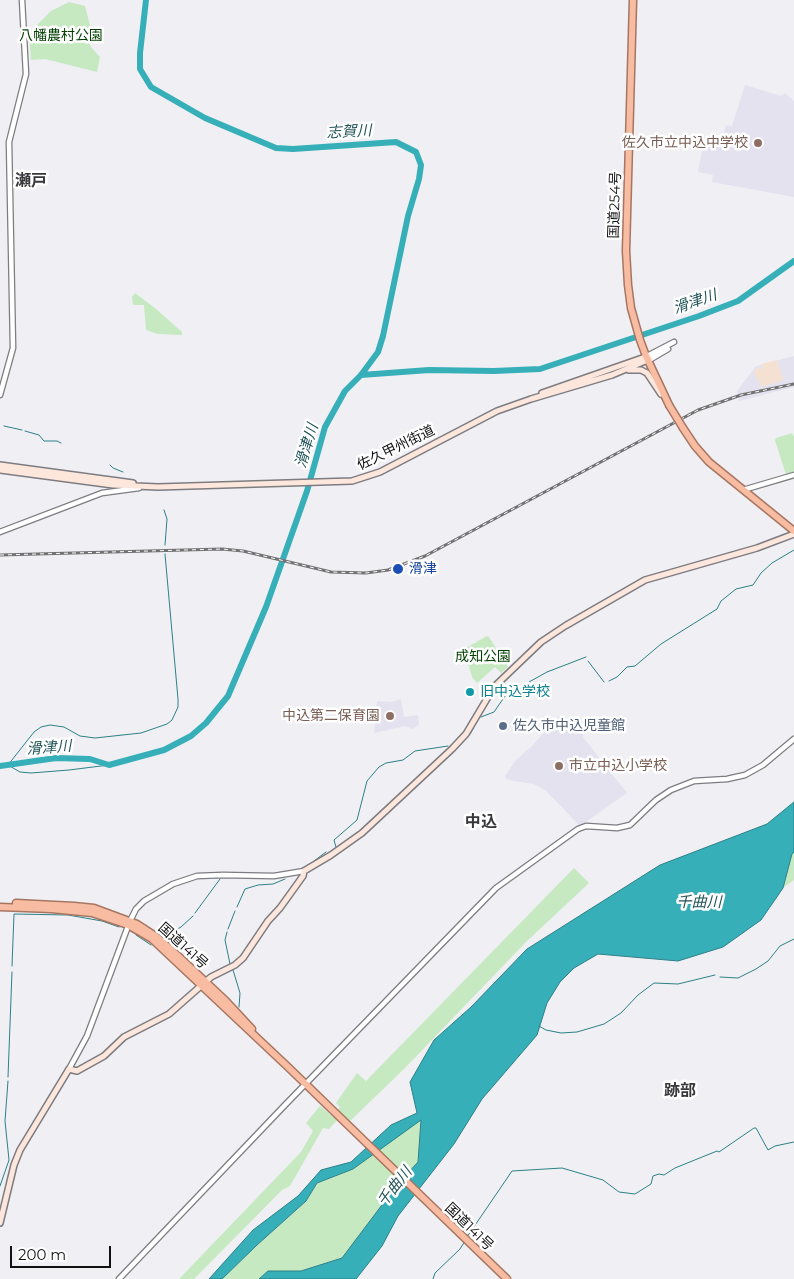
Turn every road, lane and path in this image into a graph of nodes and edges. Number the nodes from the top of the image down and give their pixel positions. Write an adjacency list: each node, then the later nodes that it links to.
1 (22, 0): 6 (street)
2 (633, 0): 4 (highway, 国道254号)
3 (673, 343): 4 (street)
4 (648, 358): 5 (main road, 佐久甲州街道); 7 (main road, 佐久甲州街道); 8 (highway)
5 (612, 374): 7 (main road, 佐久甲州街道); 8 (main road)
6 (0, 395)
7 (531, 399): 13 (main road, 佐久甲州街道)
8 (669, 403): 16 (highway, bridge)
9 (0, 465): 12 (main road, 佐久甲州街道)
10 (0, 470): 14 (main road, 佐久甲州街道)
11 (794, 475): 16 (street)
12 (133, 483): 13 (main road, 佐久甲州街道); 14 (street)
13 (173, 485): 15 (main road, 佐久甲州街道)
14 (122, 486): 15 (main road, 佐久甲州街道); 17 (street)
15 (158, 487): 17 (street)
16 (742, 490): 18 (highway)
17 (102, 494): 19 (street)
18 (794, 531)
19 (0, 532)
20 (794, 534): 22 (main road)
21 (794, 739): 28 (street)
22 (304, 871): 25 (street); 26 (main road)
23 (0, 903): 25 (highway, 国道141号)
24 (0, 908): 25 (highway, 国道141号)
25 (129, 923): 26 (highway, 国道141号); 26 (highway, 国道141号); 27 (street)
26 (203, 983): 27 (main road); 28 (highway, 国道141号)
27 (69, 1069): 29 (main road)
28 (305, 1085): 30 (street); 31 (highway, 国道141号)
29 (0, 1223)
30 (119, 1279)
31 (507, 1279)

